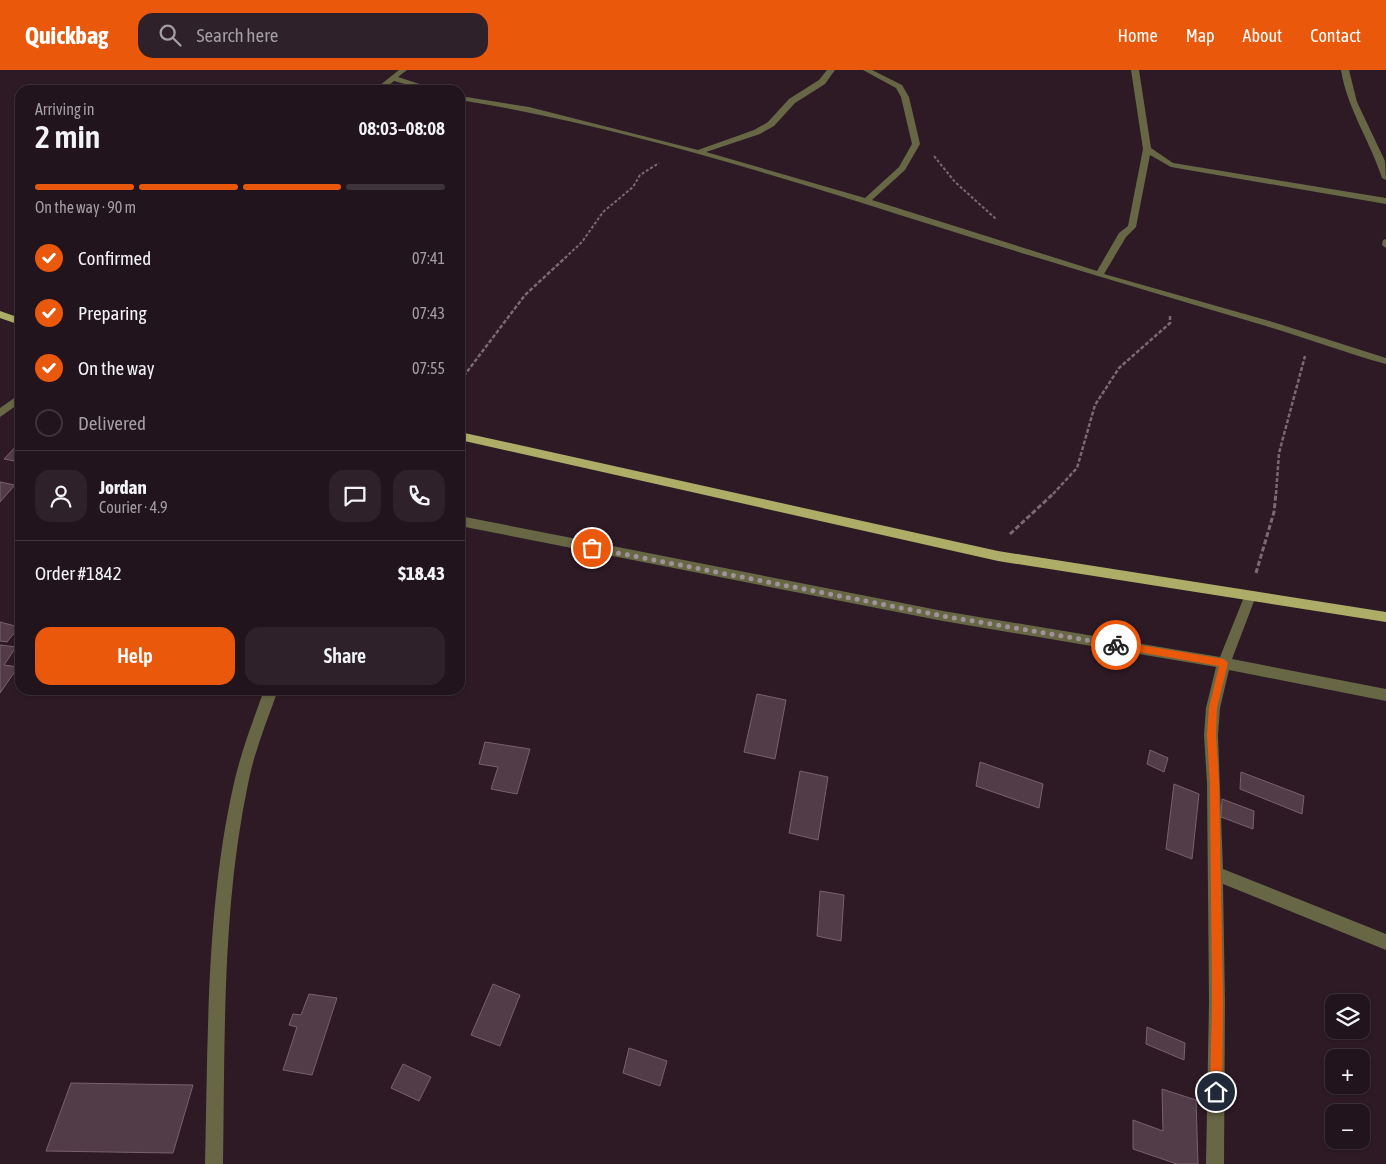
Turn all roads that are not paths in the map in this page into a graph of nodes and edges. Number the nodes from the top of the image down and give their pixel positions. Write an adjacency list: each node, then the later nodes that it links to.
1 (403, 70): 6 (street)
2 (831, 70): 11 (street)
3 (867, 70): 13 (street)
4 (1135, 70): 10 (street)
5 (1346, 70): 12 (street)
6 (393, 78): 7 (street); 8 (street)
7 (384, 85)
8 (417, 85)
9 (465, 99): 11 (street)
10 (1147, 149): 14 (street); 15 (street)
11 (698, 152): 13 (street)
12 (1386, 178)
13 (866, 201): 15 (street)
14 (1386, 201)
15 (1099, 275): 18 (street)
16 (0, 314): 17 (main road)
17 (15, 320)
18 (1386, 361)
19 (15, 402): 20 (street)
20 (0, 413)
21 (465, 437): 23 (main road)
22 (465, 522): 25 (street)
23 (1250, 596): 24 (main road); 25 (street)
24 (1386, 617)
25 (1224, 663): 27 (street); 28 (street)
26 (269, 695): 30 (street)
27 (1386, 695)
28 (1216, 874): 29 (street); 31 (street)
29 (1386, 942)
30 (214, 1164)
31 (1215, 1164)

